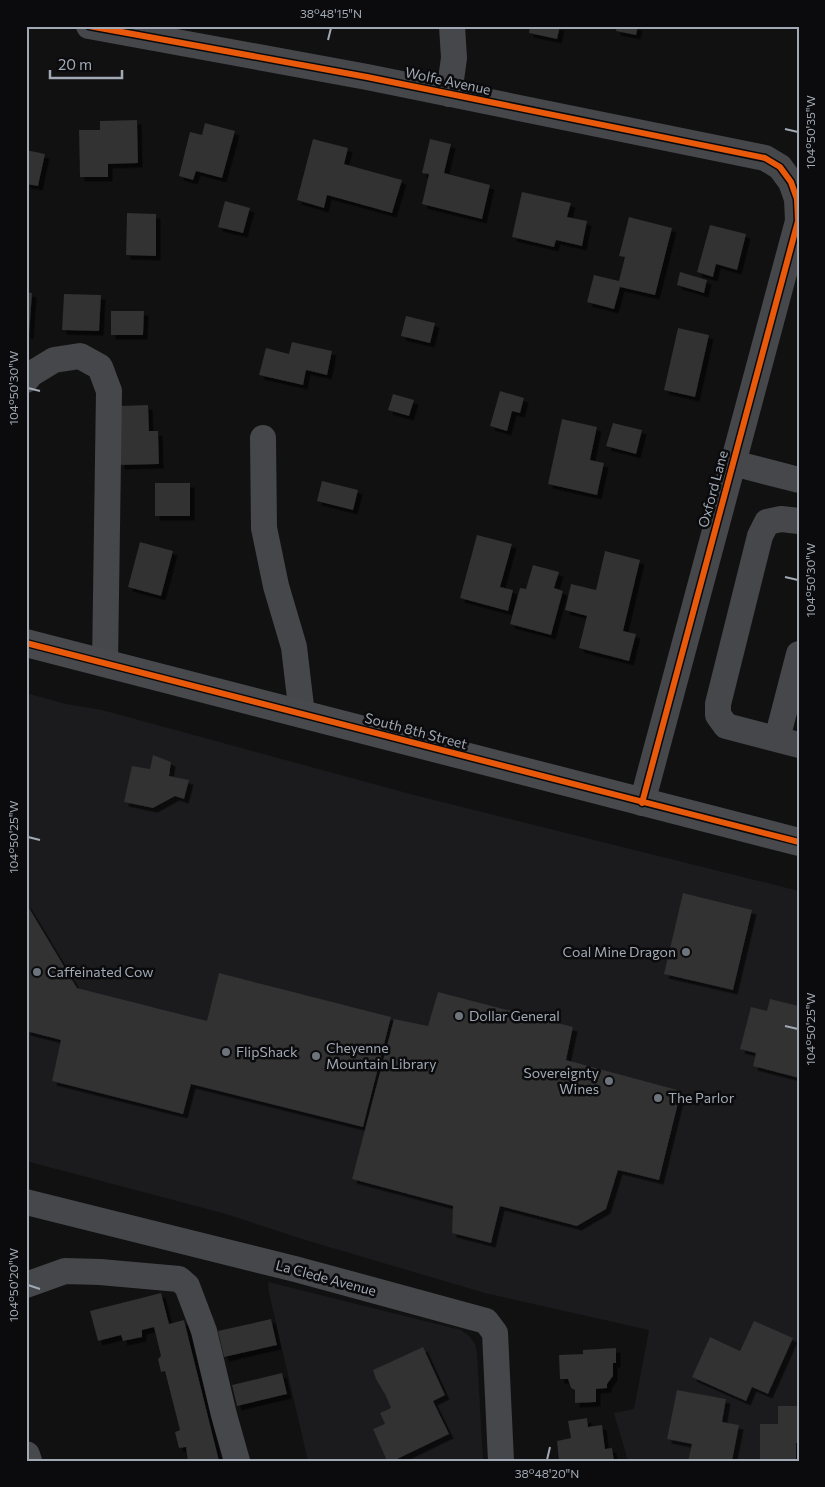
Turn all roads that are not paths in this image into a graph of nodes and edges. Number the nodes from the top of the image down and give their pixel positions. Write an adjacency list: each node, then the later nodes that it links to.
1 (89, 26): 3 (street, Wolfe Avenue)
2 (452, 26): 3 (street)
3 (449, 94): 4 (street, Wolfe Avenue)
4 (790, 182): 7 (street, Oxford Lane)
5 (26, 380): 12 (street)
6 (263, 438): 13 (street)
7 (733, 463): 8 (street); 15 (street, Oxford Lane)
8 (799, 480)
9 (799, 521): 14 (street)
10 (34, 650): 12 (main road, South 8th Street)
11 (799, 654): 14 (street)
12 (106, 664): 13 (main road, South 8th Street)
13 (302, 715): 15 (main road, South 8th Street)
14 (788, 742)
15 (642, 803): 16 (main road, South 8th Street)
16 (799, 842)
17 (26, 1202): 22 (street, La Clede Avenue)
18 (26, 1285): 21 (street)
19 (26, 1455): 20 (main road)
20 (28, 1461)
21 (237, 1461)
22 (501, 1461)

